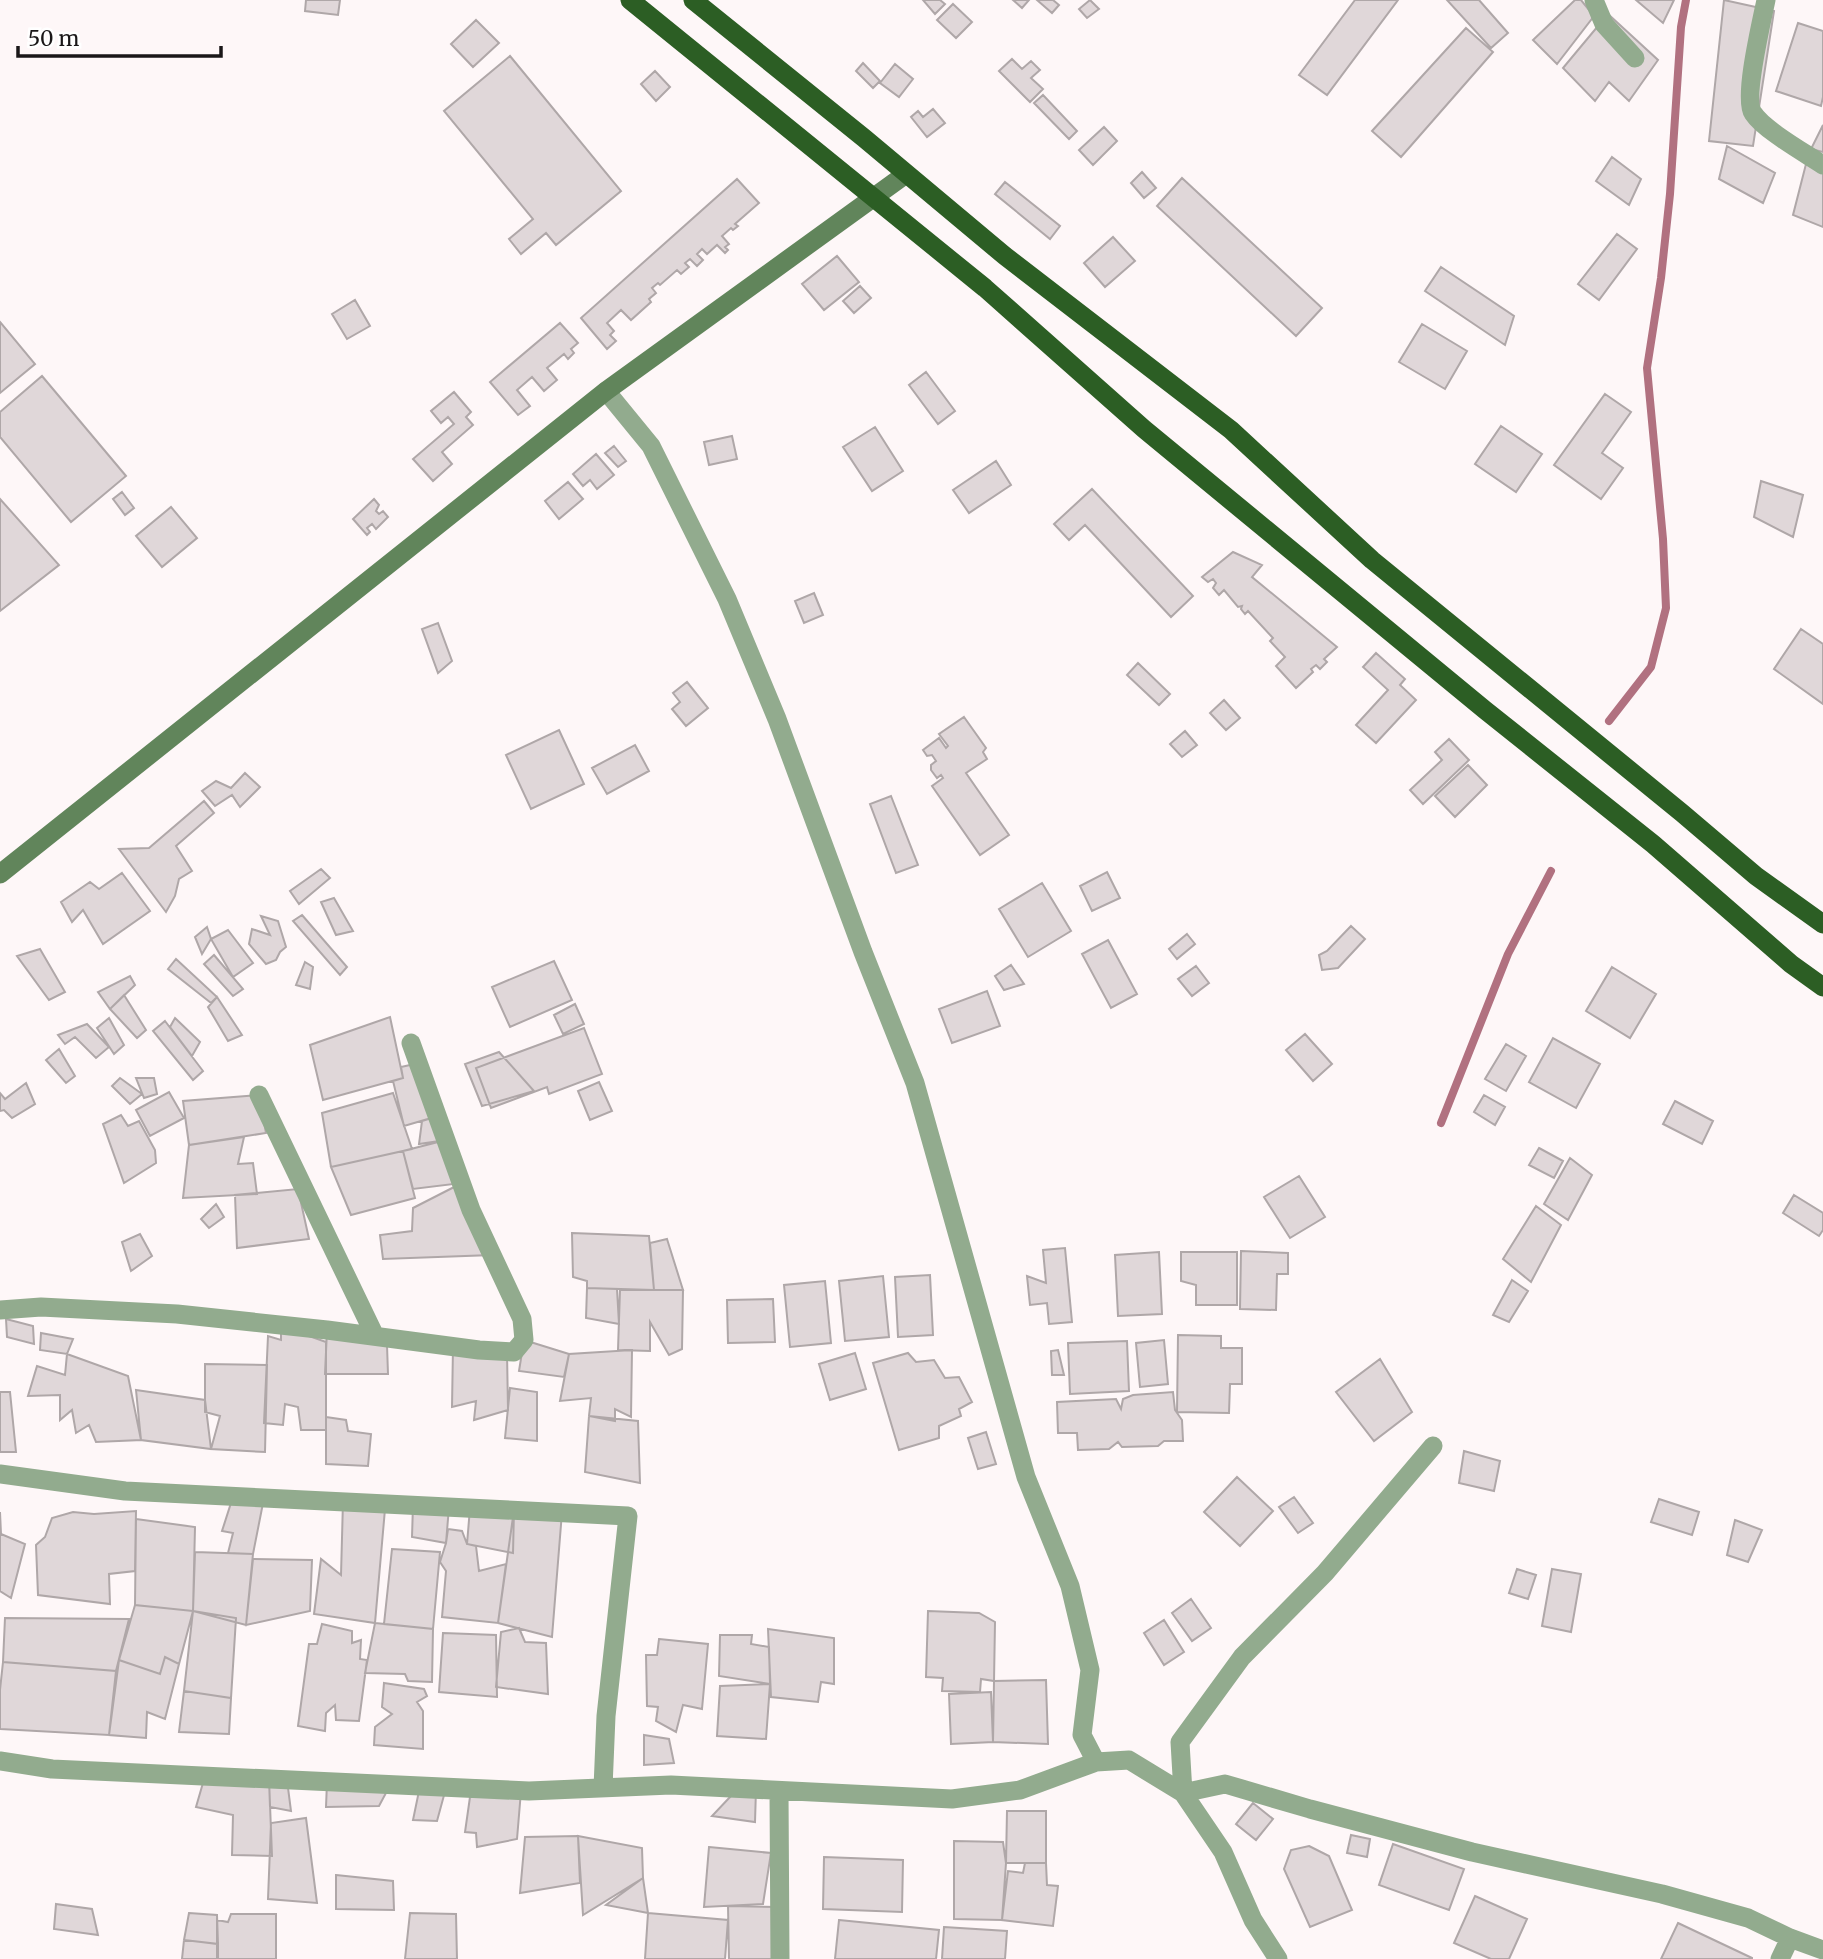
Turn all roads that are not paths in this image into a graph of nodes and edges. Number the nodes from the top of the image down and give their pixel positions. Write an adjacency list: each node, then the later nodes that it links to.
1 (630, 0): 8 (highway)
2 (693, 0): 7 (highway)
3 (1594, 0): 5 (street)
4 (1766, 0): 6 (street)
5 (1635, 58)
6 (1823, 165)
7 (906, 174): 8 (main road); 11 (highway)
8 (874, 197): 9 (main road); 12 (highway)
9 (606, 391): 10 (main road); 20 (street)
10 (0, 874)
11 (1823, 923)
12 (1823, 987)
13 (411, 1042): 16 (street)
14 (259, 1096): 16 (street)
15 (0, 1310): 16 (street)
16 (375, 1336)
17 (1433, 1446): 23 (street)
18 (0, 1474): 21 (street)
19 (0, 1761): 21 (street)
20 (1096, 1762): 22 (street); 23 (street)
21 (603, 1788): 22 (street)
22 (779, 1791): 26 (street)
23 (1183, 1793): 24 (street); 27 (street)
24 (1790, 1938): 25 (street); 28 (street)
25 (1823, 1950)
26 (780, 1959)
27 (1278, 1959)
28 (1780, 1959)

